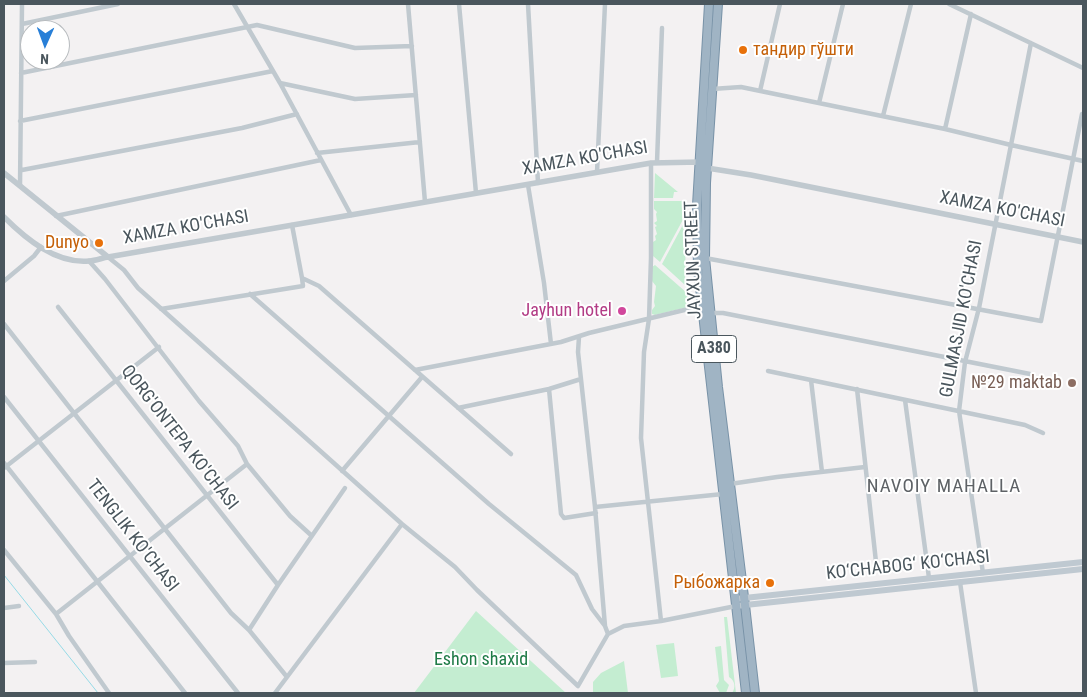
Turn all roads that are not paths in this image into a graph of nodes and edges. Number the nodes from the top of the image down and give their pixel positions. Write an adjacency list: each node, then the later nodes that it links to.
1 (22, 4): 15 (street)
2 (118, 4): 16 (street)
3 (234, 4): 17 (street)
4 (408, 4): 20 (street)
5 (459, 4): 50 (street)
6 (528, 4): 47 (street)
7 (605, 4): 45 (street)
8 (709, 4): 42 (highway, JAYXUN STREET / A380)
9 (718, 4): 26 (highway, JAYXUN STREET / A380)
10 (780, 4): 27 (street)
11 (844, 4): 29 (street)
12 (911, 4): 32 (street)
13 (949, 4): 14 (street)
14 (971, 14): 19 (street); 34 (street)
15 (22, 20)
16 (41, 20)
17 (249, 27): 20 (street); 23 (street); 24 (street)
18 (662, 28): 41 (street)
19 (1031, 43): 21 (street); 36 (street, GULMASJID KO'CHASI)
20 (412, 46): 28 (street)
21 (1083, 68)
22 (21, 70): 24 (street)
23 (274, 71): 25 (street); 33 (street)
24 (21, 73): 33 (street)
25 (280, 83): 28 (street); 30 (street)
26 (712, 89): 27 (street); 43 (highway, JAYXUN STREET / A380)
27 (760, 91): 29 (street)
28 (416, 95): 35 (street)
29 (819, 103): 32 (street)
30 (297, 114): 37 (street); 44 (street)
31 (1082, 114): 38 (street)
32 (883, 116): 34 (street)
33 (20, 121): 44 (street)
34 (945, 129): 36 (street)
35 (420, 142): 37 (street); 51 (street)
36 (1010, 145): 38 (street); 56 (street, GULMASJID KO'CHASI)
37 (317, 153): 39 (street)
38 (1074, 159): 40 (street); 57 (street)
39 (321, 160): 52 (street); 53 (street)
40 (1083, 161)
41 (654, 162): 42 (street, XAMZA KO'CHASI); 45 (street, XAMZA KO'CHASI); 71 (street)
42 (700, 162): 43 (street); 66 (highway, JAYXUN STREET / A380)
43 (707, 168): 56 (street, XAMZA KO'CHASI); 61 (highway, JAYXUN STREET / A380)
44 (22, 170): 49 (street)
45 (597, 172): 47 (street, XAMZA KO'CHASI)
46 (4, 173): 49 (street)
47 (538, 183): 48 (street, XAMZA KO'CHASI)
48 (528, 185): 50 (street, XAMZA KO'CHASI); 74 (street)
49 (20, 186): 53 (street)
50 (476, 193): 51 (street, XAMZA KO'CHASI)
51 (425, 202): 52 (street, XAMZA KO'CHASI)
52 (351, 215): 55 (street, XAMZA KO'CHASI)
53 (56, 216): 60 (street)
54 (4, 218): 59 (street)
55 (292, 225): 60 (street, XAMZA KO'CHASI); 63 (street)
56 (995, 225): 57 (street, XAMZA KO'CHASI); 68 (street, GULMASJID KO'CHASI)
57 (1058, 236): 58 (street, XAMZA KO'CHASI); 68 (street)
58 (1083, 242)
59 (41, 247): 62 (street); 64 (street)
60 (108, 256): 62 (street, XAMZA KO'CHASI); 69 (street)
61 (705, 258): 68 (street); 70 (highway, JAYXUN STREET / A380)
62 (89, 261): 75 (street)
63 (302, 278): 65 (street); 77 (street)
64 (4, 281)
65 (250, 294): 69 (street); 91 (street)
66 (701, 306): 71 (street); 102 (highway, JAYXUN STREET / A380)
67 (58, 307): 83 (street, QORG'ONTEPA KO'CHASI)
68 (979, 308): 76 (street, GULMASJID KO'CHASI)
69 (161, 309): 98 (street)
70 (710, 313): 76 (street); 100 (highway, JAYXUN STREET / A380)
71 (649, 319): 73 (street); 104 (street)
72 (4, 324): 90 (street)
73 (579, 336): 74 (street); 81 (street)
74 (551, 344): 77 (street)
75 (159, 347): 83 (street); 95 (street)
76 (965, 362): 79 (street); 89 (street, GULMASJID KO'CHASI)
77 (415, 370): 80 (street)
78 (768, 370): 82 (street)
79 (1030, 374)
80 (422, 377): 88 (street); 91 (street)
81 (581, 379): 84 (street); 105 (street)
82 (811, 380): 85 (street); 99 (street)
83 (116, 381): 90 (street); 103 (street, QORG'ONTEPA KO'CHASI)
84 (549, 389): 88 (street); 106 (street)
85 (857, 389): 87 (street); 97 (street)
86 (4, 396): 93 (street, TENGLIK KO'CHASI)
87 (906, 400): 89 (street); 116 (street)
88 (458, 408): 94 (street)
89 (959, 411): 92 (street); 115 (street, GULMASJID KO'CHASI)
90 (74, 413): 93 (street); 108 (street)
91 (388, 417): 98 (street); 127 (street)
92 (1043, 433)
93 (39, 441): 96 (street); 111 (street, TENGLIK KO'CHASI)
94 (511, 454)
95 (247, 464): 103 (street); 109 (street)
96 (5, 465): 118 (street)
97 (865, 467): 99 (street); 112 (street)
98 (342, 471): 107 (street)
99 (822, 472): 100 (street)
100 (730, 484): 121 (highway, JAYXUN STREET / A380)
101 (345, 488): 109 (street)
102 (723, 494): 104 (street); 122 (highway, JAYXUN STREET / A380)
103 (207, 495): 108 (street); 119 (street, QORG'ONTEPA KO'CHASI)
104 (648, 502): 105 (street); 126 (street)
105 (595, 507): 106 (street)
106 (596, 514): 127 (street)
107 (402, 524): 129 (street); 132 (street)
108 (164, 528): 111 (street); 128 (street)
109 (312, 536): 119 (street)
110 (4, 550): 125 (street)
111 (129, 555): 118 (street); 137 (street, TENGLIK KO'CHASI)
112 (876, 562)
113 (1083, 562): 115 (main road, KO‘CHABOG‘ KO‘CHASI)
114 (1083, 569): 117 (main road, KO‘CHABOG‘ KO‘CHASI)
115 (983, 573): 117 (main road, KO‘CHABOG‘ KO‘CHASI)
116 (929, 578): 117 (main road, KO‘CHABOG‘ KO‘CHASI); 120 (main road, KO‘CHABOG‘ KO‘CHASI)
117 (962, 579): 120 (main road, KO‘CHABOG‘ KO‘CHASI); 140 (street)
118 (96, 582): 125 (street); 136 (street)
119 (278, 586): 128 (street)
120 (868, 589): 121 (main road, KO‘CHABOG‘ KO‘CHASI)
121 (745, 601): 122 (main road, KO‘CHABOG‘ KO‘CHASI); 133 (highway, JAYXUN STREET / A380)
122 (736, 603): 126 (street); 134 (highway, JAYXUN STREET / A380)
123 (19, 606): 124 (street)
124 (4, 608)
125 (56, 614): 135 (street)
126 (661, 621): 129 (street)
127 (606, 626): 129 (street)
128 (249, 630): 132 (street)
129 (608, 634)
130 (35, 662): 131 (street)
131 (4, 663)
132 (287, 677): 138 (street)
133 (754, 684): 134 (highway); 139 (highway, JAYXUN STREET / A380)
134 (745, 689)
135 (109, 693)
136 (185, 693)
137 (238, 693)
138 (274, 693)
139 (754, 693)
140 (976, 693)

